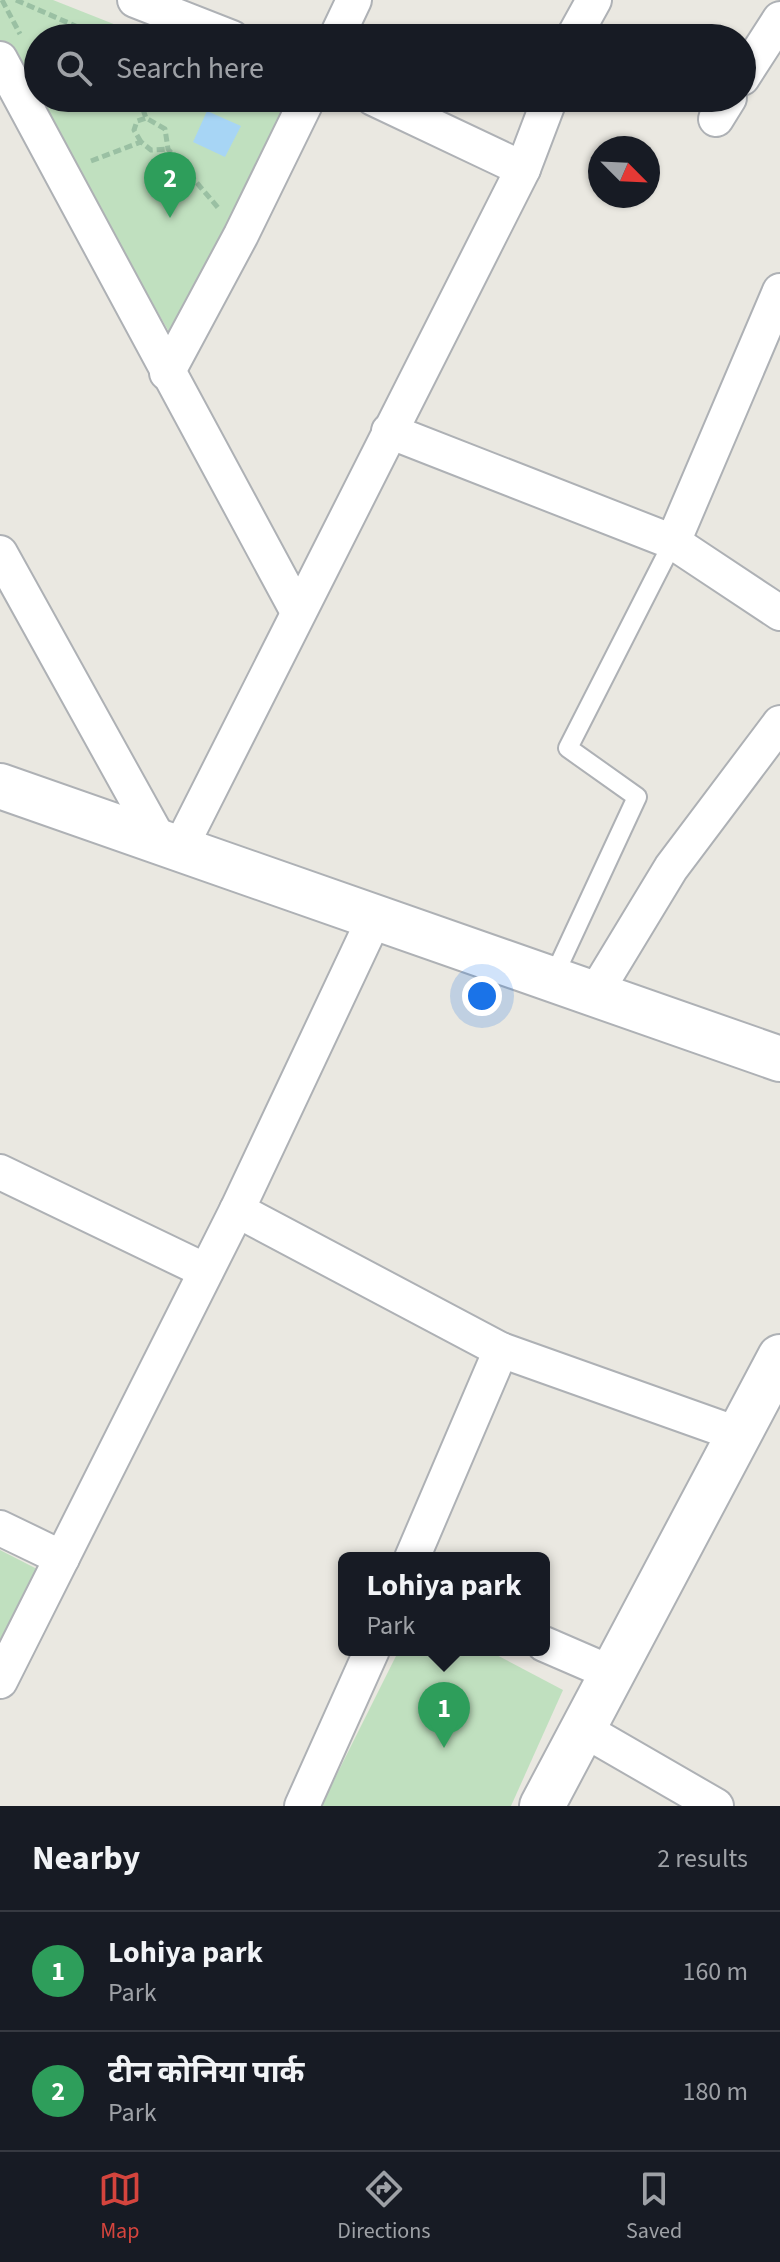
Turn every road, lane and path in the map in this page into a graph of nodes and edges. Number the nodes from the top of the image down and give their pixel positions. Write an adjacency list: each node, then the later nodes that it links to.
1 (16, 0): 6 (path)
2 (135, 0): 7 (street)
3 (354, 0): 8 (street)
4 (594, 0): 9 (street)
5 (780, 19): 10 (street)
6 (71, 24)
7 (196, 24)
8 (343, 24)
9 (581, 24)
10 (756, 56)
11 (0, 59): 12 (street)
12 (24, 104)
13 (28, 112): 26 (street)
14 (144, 112): 18 (path)
15 (301, 112): 26 (street)
16 (403, 112): 21 (street)
17 (545, 112): 21 (street)
18 (146, 118): 19 (path); 20 (path)
19 (141, 142): 20 (path); 22 (path)
20 (168, 149): 23 (path)
21 (523, 169): 27 (street)
22 (96, 175)
23 (214, 225)
24 (780, 291): 25 (street)
25 (771, 334): 28 (street)
26 (167, 373): 30 (street)
27 (389, 431): 28 (street); 30 (street)
28 (673, 542): 31 (street); 36 (lane)
29 (0, 553): 34 (street)
30 (298, 612): 34 (street)
31 (780, 613)
32 (780, 723): 37 (street)
33 (0, 786): 34 (street)
34 (170, 844): 35 (street)
35 (374, 919): 36 (street); 40 (street)
36 (552, 980): 37 (street)
37 (594, 995): 38 (street)
38 (780, 1059)
39 (0, 1172): 41 (street)
40 (237, 1210): 41 (street); 42 (street)
41 (206, 1271): 47 (street)
42 (501, 1350): 44 (street); 46 (street)
43 (780, 1357): 44 (street)
44 (737, 1434): 50 (street)
45 (0, 1528): 47 (street)
46 (415, 1552)
47 (62, 1558): 51 (street)
48 (550, 1647): 50 (street)
49 (369, 1656): 53 (street)
50 (611, 1673): 52 (street)
51 (0, 1681)
52 (581, 1728): 54 (street); 55 (street)
53 (302, 1806)
54 (542, 1806)
55 (716, 1806)

